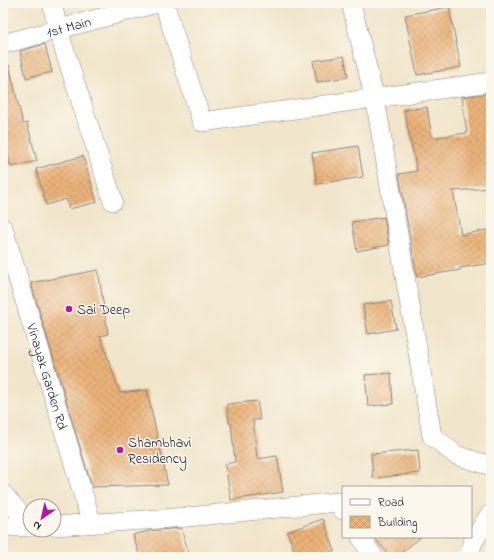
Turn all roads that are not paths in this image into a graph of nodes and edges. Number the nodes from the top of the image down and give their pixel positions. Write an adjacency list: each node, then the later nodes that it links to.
1 (52, 3): 5 (street)
2 (157, 3): 5 (street, 1st Main)
3 (164, 3): 8 (street)
4 (350, 3): 8 (street)
5 (58, 30): 6 (street, 1st Main); 9 (street)
6 (3, 44)
7 (491, 82): 8 (street)
8 (375, 98): 11 (street)
9 (113, 201)
10 (3, 228): 16 (street, Vinayak Garden Rd)
11 (491, 466)
12 (3, 494): 15 (street)
13 (342, 508): 16 (street)
14 (491, 514): 22 (street)
15 (22, 517)
16 (92, 524): 19 (street)
17 (3, 526): 18 (street)
18 (22, 526)
19 (62, 526)
20 (362, 538): 21 (street)
21 (373, 557)
22 (468, 557)

